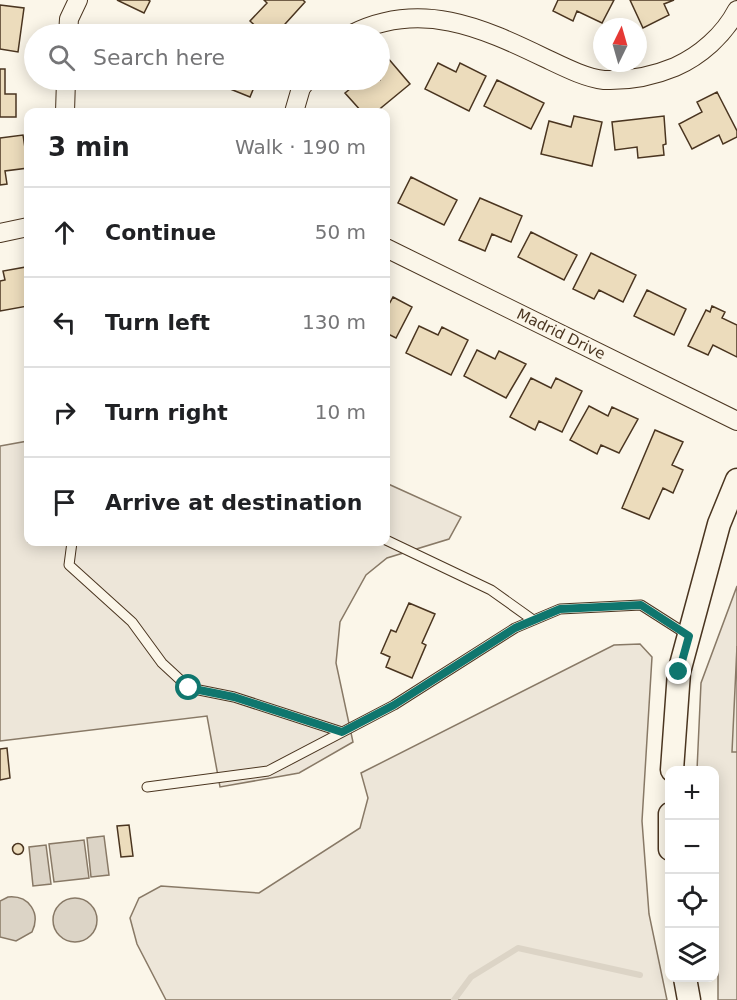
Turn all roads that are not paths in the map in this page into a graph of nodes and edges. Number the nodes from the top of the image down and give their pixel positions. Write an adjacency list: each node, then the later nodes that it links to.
1 (78, 0): 3 (street)
2 (737, 10): 4 (street)
3 (69, 24)
4 (369, 24)
5 (66, 90): 7 (street)
6 (300, 90): 8 (street)
7 (65, 108)
8 (295, 108)
9 (24, 228): 10 (street)
10 (0, 232)
11 (390, 250): 12 (street, Madrid Drive)
12 (737, 421)
13 (737, 480): 17 (street)
14 (390, 542): 16 (lane)
15 (72, 546): 18 (lane)
16 (533, 620): 17 (lane); 18 (lane)
17 (689, 636): 19 (street)
18 (342, 732): 20 (lane)
19 (672, 766)
20 (147, 787)
21 (686, 982): 22 (street)
22 (689, 1000)

